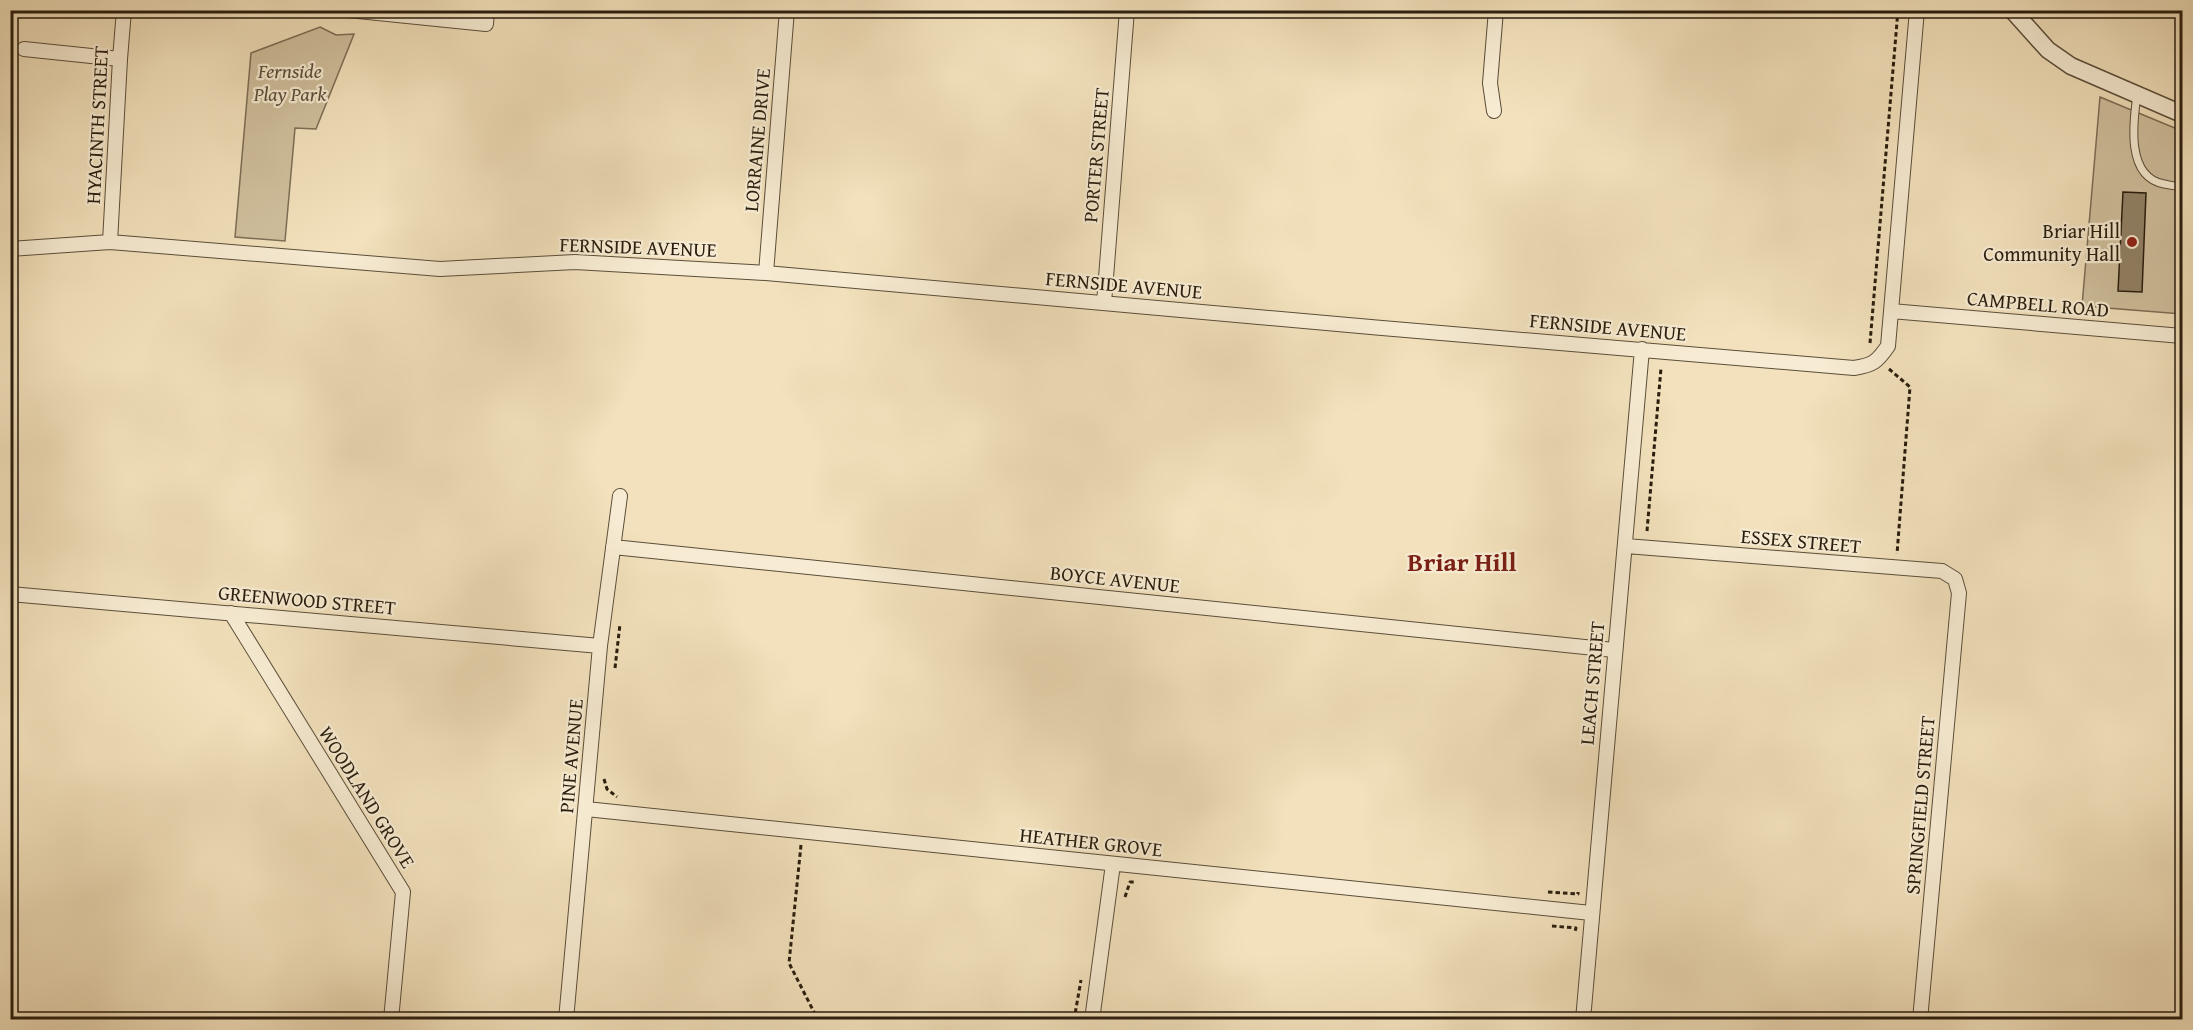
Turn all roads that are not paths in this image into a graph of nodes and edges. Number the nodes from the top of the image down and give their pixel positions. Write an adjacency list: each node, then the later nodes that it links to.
1 (124, 10): 10 (street, HYACINTH STREET)
2 (348, 10): 3 (street)
3 (487, 10)
4 (787, 10): 17 (street, LORRAINE DRIVE)
5 (1127, 10): 18 (street, PORTER STREET)
6 (1496, 10): 12 (street)
7 (1917, 10): 19 (street, FERNSIDE AVENUE)
8 (2012, 10): 11 (street)
9 (24, 49): 10 (street)
10 (120, 59): 15 (street, HYACINTH STREET)
11 (2136, 95): 13 (street); 14 (lane)
12 (1494, 111)
13 (2182, 114)
14 (2182, 186)
15 (110, 242): 16 (street, FERNSIDE AVENUE); 17 (street, FERNSIDE AVENUE)
16 (10, 249)
17 (766, 273): 18 (street, FERNSIDE AVENUE)
18 (1104, 303): 21 (street, FERNSIDE AVENUE)
19 (1891, 311): 20 (street, CAMPBELL ROAD); 21 (street, FERNSIDE AVENUE)
20 (2182, 336)
21 (1642, 350): 23 (street, LEACH STREET)
22 (620, 496): 24 (street, PINE AVENUE)
23 (1633, 546): 25 (street, ESSEX STREET); 29 (street, LEACH STREET)
24 (613, 547): 28 (street, PINE AVENUE); 29 (street, BOYCE AVENUE)
25 (1959, 593): 37 (street, SPRINGFIELD STREET)
26 (10, 594): 27 (street, GREENWOOD STREET)
27 (231, 613): 28 (street, GREENWOOD STREET); 33 (street, WOODLAND GROVE)
28 (600, 646): 30 (street, PINE AVENUE)
29 (1614, 650): 32 (street, LEACH STREET)
30 (586, 809): 31 (street, HEATHER GROVE); 34 (street, PINE AVENUE)
31 (1113, 864): 32 (street, HEATHER GROVE); 35 (street)
32 (1591, 913): 36 (street, LEACH STREET)
33 (391, 1020)
34 (566, 1020)
35 (1092, 1020)
36 (1583, 1020)
37 (1920, 1020)

